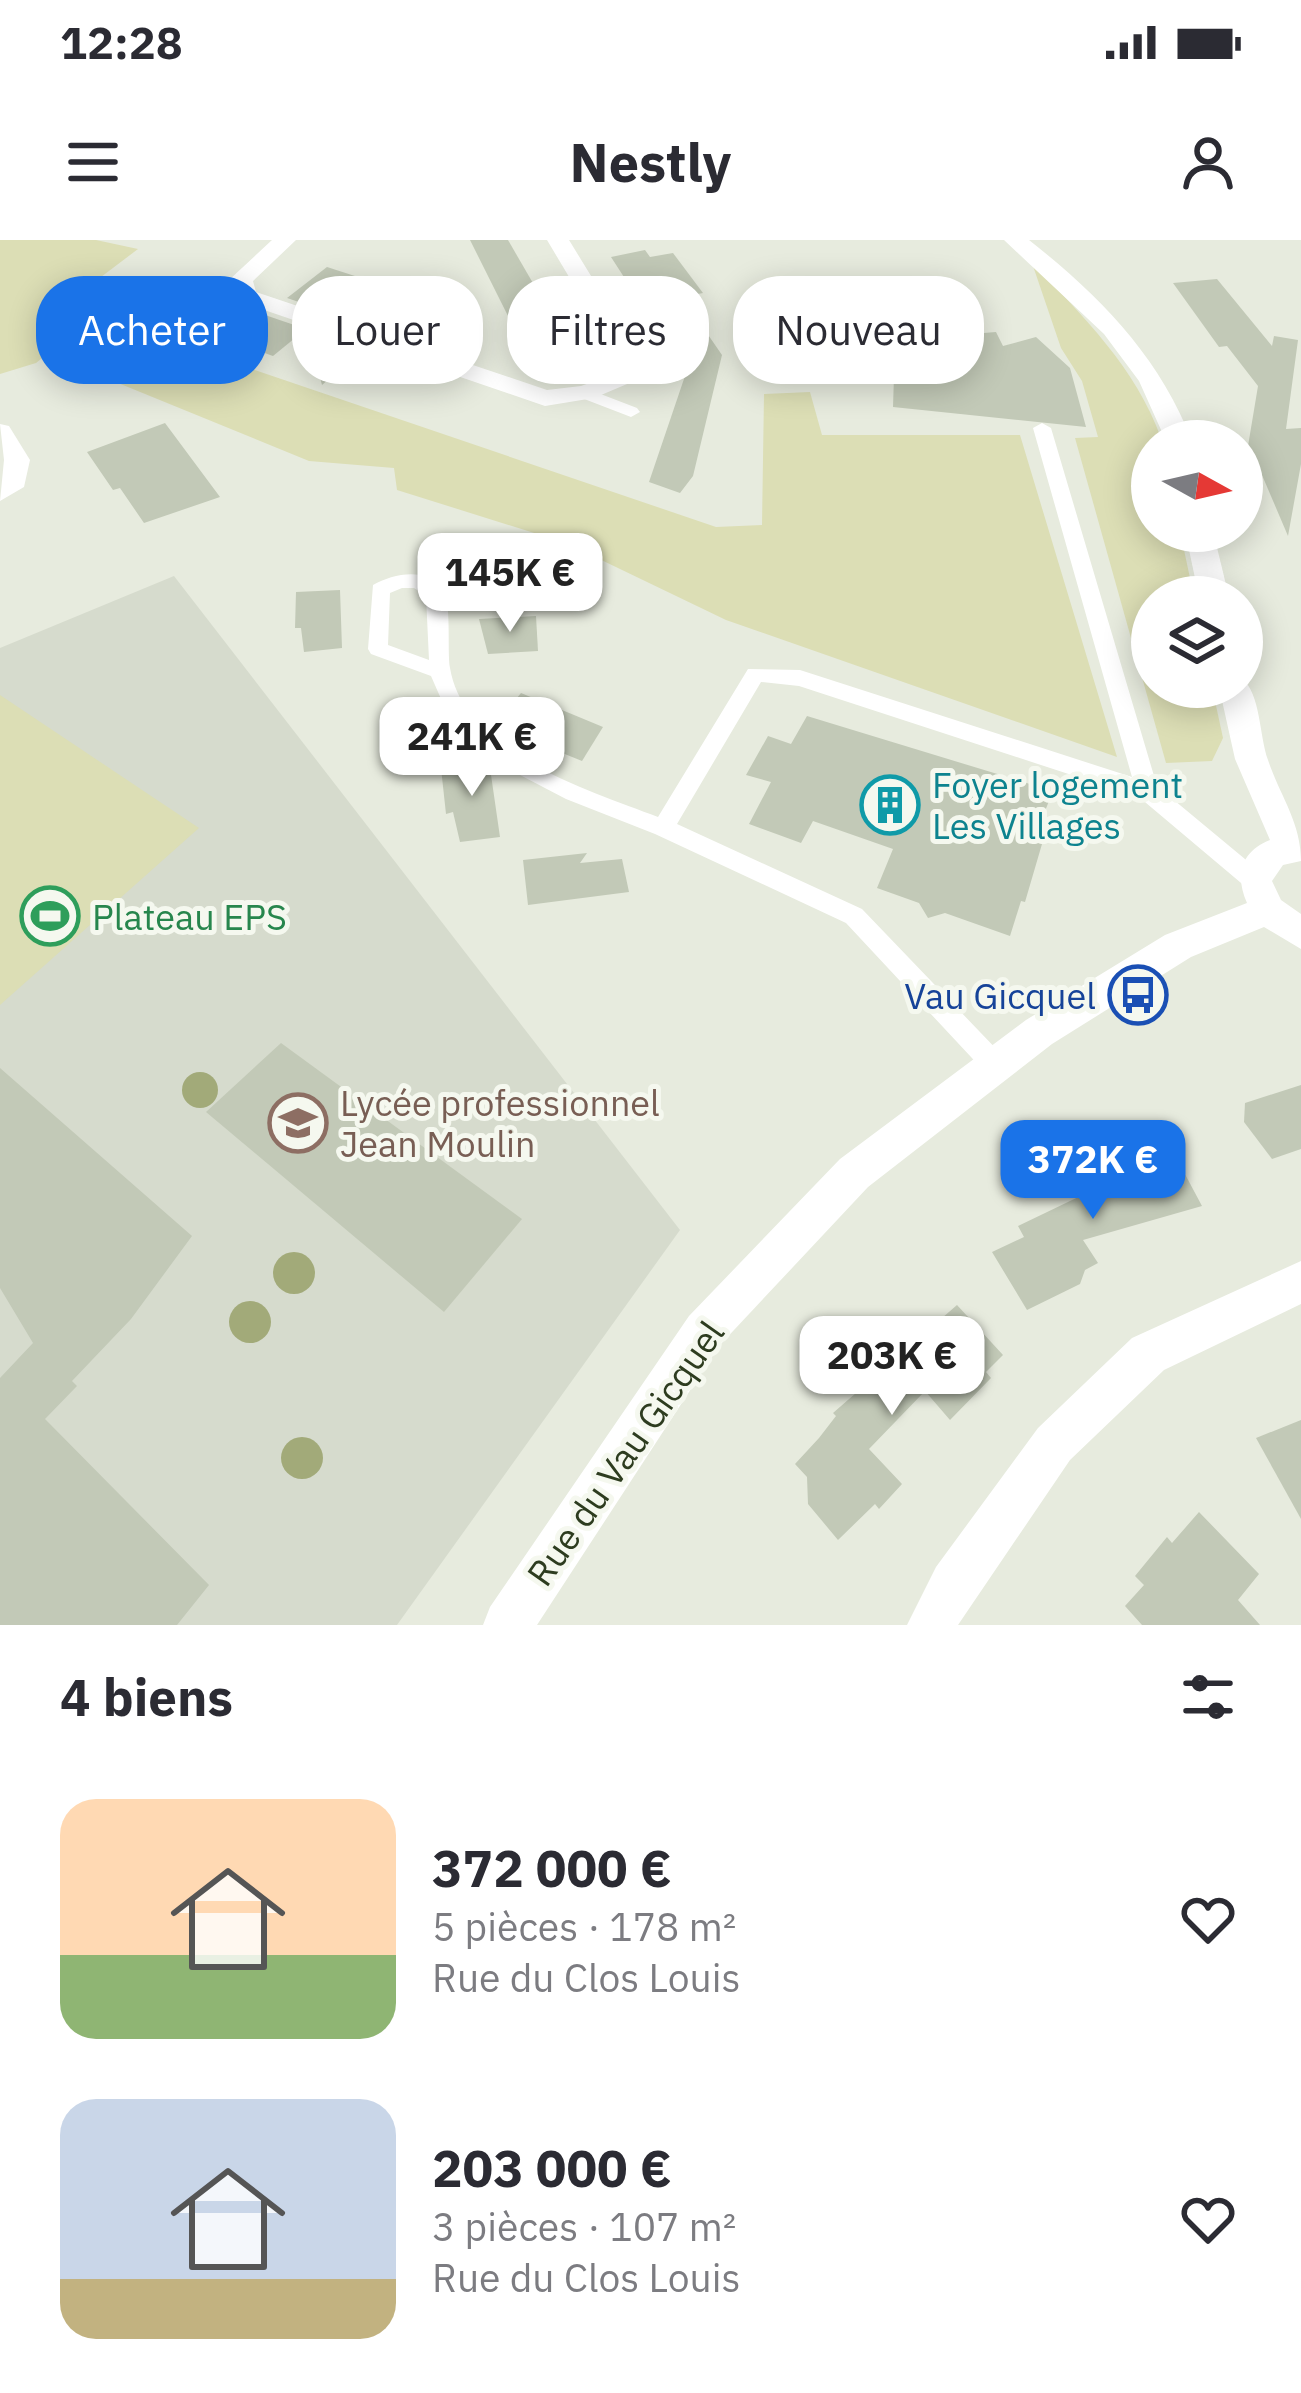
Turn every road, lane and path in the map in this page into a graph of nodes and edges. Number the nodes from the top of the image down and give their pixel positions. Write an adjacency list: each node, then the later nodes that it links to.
1 (285, 240): 4 (street)
2 (558, 240): 4 (street)
3 (1015, 240): 6 (street)
4 (585, 394): 5 (lane)
5 (631, 412)
6 (1171, 420)
7 (1042, 428): 12 (lane)
8 (0, 432): 9 (street)
9 (0, 492)
10 (440, 672): 10 (lane); 13 (lane)
11 (1240, 708): 14 (street)
12 (1147, 791): 13 (lane); 15 (lane)
13 (663, 828): 16 (lane)
14 (1296, 847): 15 (street)
15 (1275, 909): 16 (street, Rue du Vau Gicquel)
16 (994, 1064): 18 (street, Rue du Vau Gicquel)
17 (1301, 1282): 19 (street)
18 (508, 1625)
19 (932, 1625)

